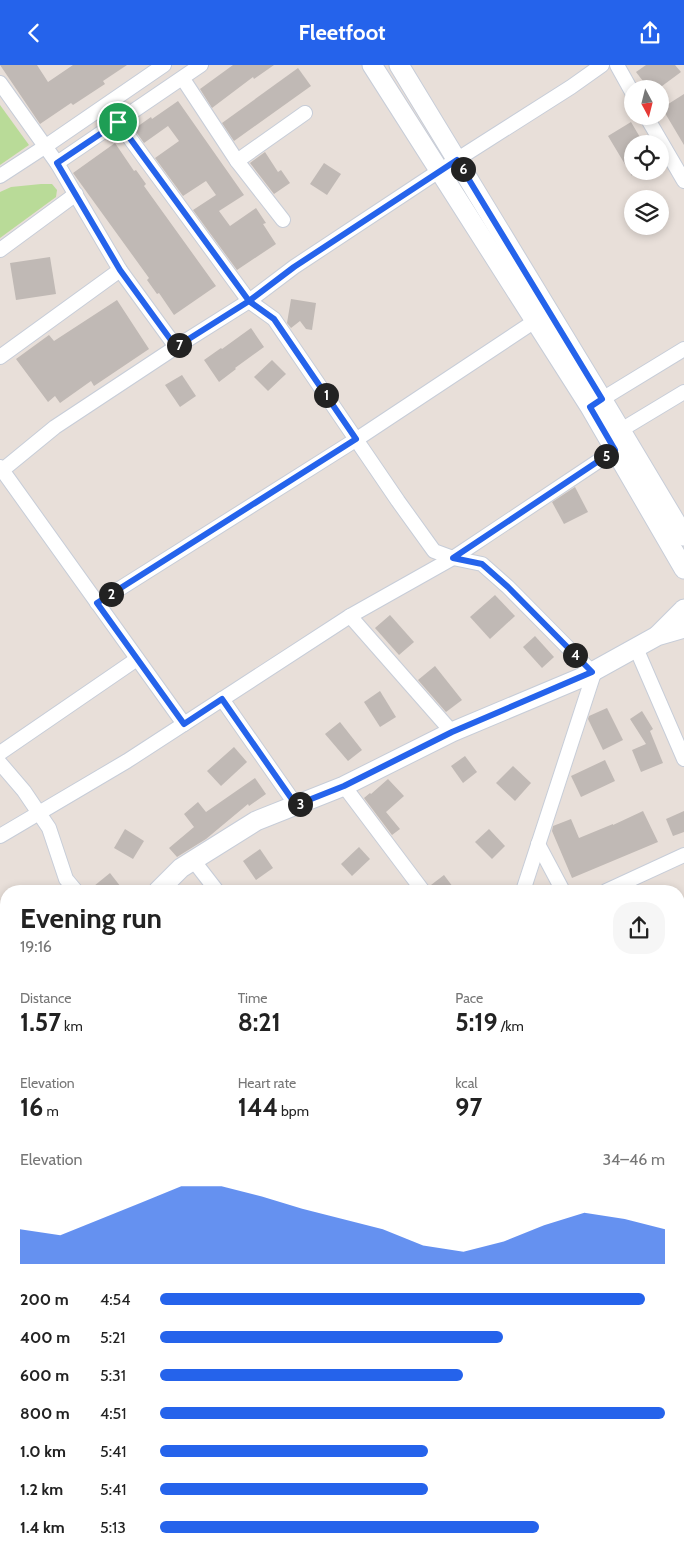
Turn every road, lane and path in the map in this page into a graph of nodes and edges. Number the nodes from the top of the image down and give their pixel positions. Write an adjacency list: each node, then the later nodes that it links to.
1 (164, 65): 13 (street)
2 (201, 65): 7 (street)
3 (372, 65): 17 (street)
4 (399, 65): 14 (street)
5 (602, 65): 14 (street)
6 (617, 65): 8 (street)
7 (183, 79): 11 (street); 15 (street)
8 (625, 80)
9 (0, 83): 13 (street)
10 (305, 113): 15 (street)
11 (118, 122): 16 (street); 24 (street)
12 (651, 125): 19 (street)
13 (46, 147): 16 (street); 18 (street)
14 (457, 160): 17 (street); 30 (street)
15 (237, 161): 21 (street)
16 (57, 163): 20 (street)
17 (440, 171): 24 (street); 25 (street)
18 (0, 176)
19 (684, 181)
20 (76, 194): 22 (street); 23 (street)
21 (283, 220)
22 (0, 250)
23 (120, 270): 26 (street); 28 (street)
24 (249, 301): 26 (street); 32 (street)
25 (535, 321): 30 (street); 32 (street)
26 (176, 347): 34 (street)
27 (684, 349): 30 (street)
28 (0, 357)
29 (684, 392): 31 (street)
30 (596, 403): 31 (street); 33 (street)
31 (621, 430): 35 (street)
32 (356, 439): 36 (street); 38 (street)
33 (615, 450): 36 (street); 37 (street)
34 (1, 470): 38 (street)
35 (684, 536)
36 (453, 558): 40 (street); 45 (street)
37 (684, 569)
38 (97, 603): 44 (street)
39 (684, 609): 42 (street)
40 (350, 616): 46 (street); 48 (street)
41 (684, 628): 42 (street)
42 (657, 636): 43 (street)
43 (636, 648): 45 (street); 50 (street)
44 (137, 659): 47 (street); 49 (street)
45 (593, 671): 48 (street); 56 (street)
46 (222, 699): 47 (street); 53 (street)
47 (184, 724): 54 (street)
48 (452, 732): 52 (street)
49 (0, 753)
50 (684, 759)
51 (0, 763): 54 (street)
52 (344, 786): 53 (street); 62 (street)
53 (296, 805): 58 (street)
54 (38, 812): 55 (street); 59 (street)
55 (0, 836)
56 (538, 844): 63 (street); 64 (street)
57 (684, 855): 65 (street)
58 (194, 860): 60 (street); 61 (street)
59 (71, 885)
60 (164, 885)
61 (213, 885)
62 (418, 885)
63 (525, 885)
64 (560, 885)
65 (619, 885)

